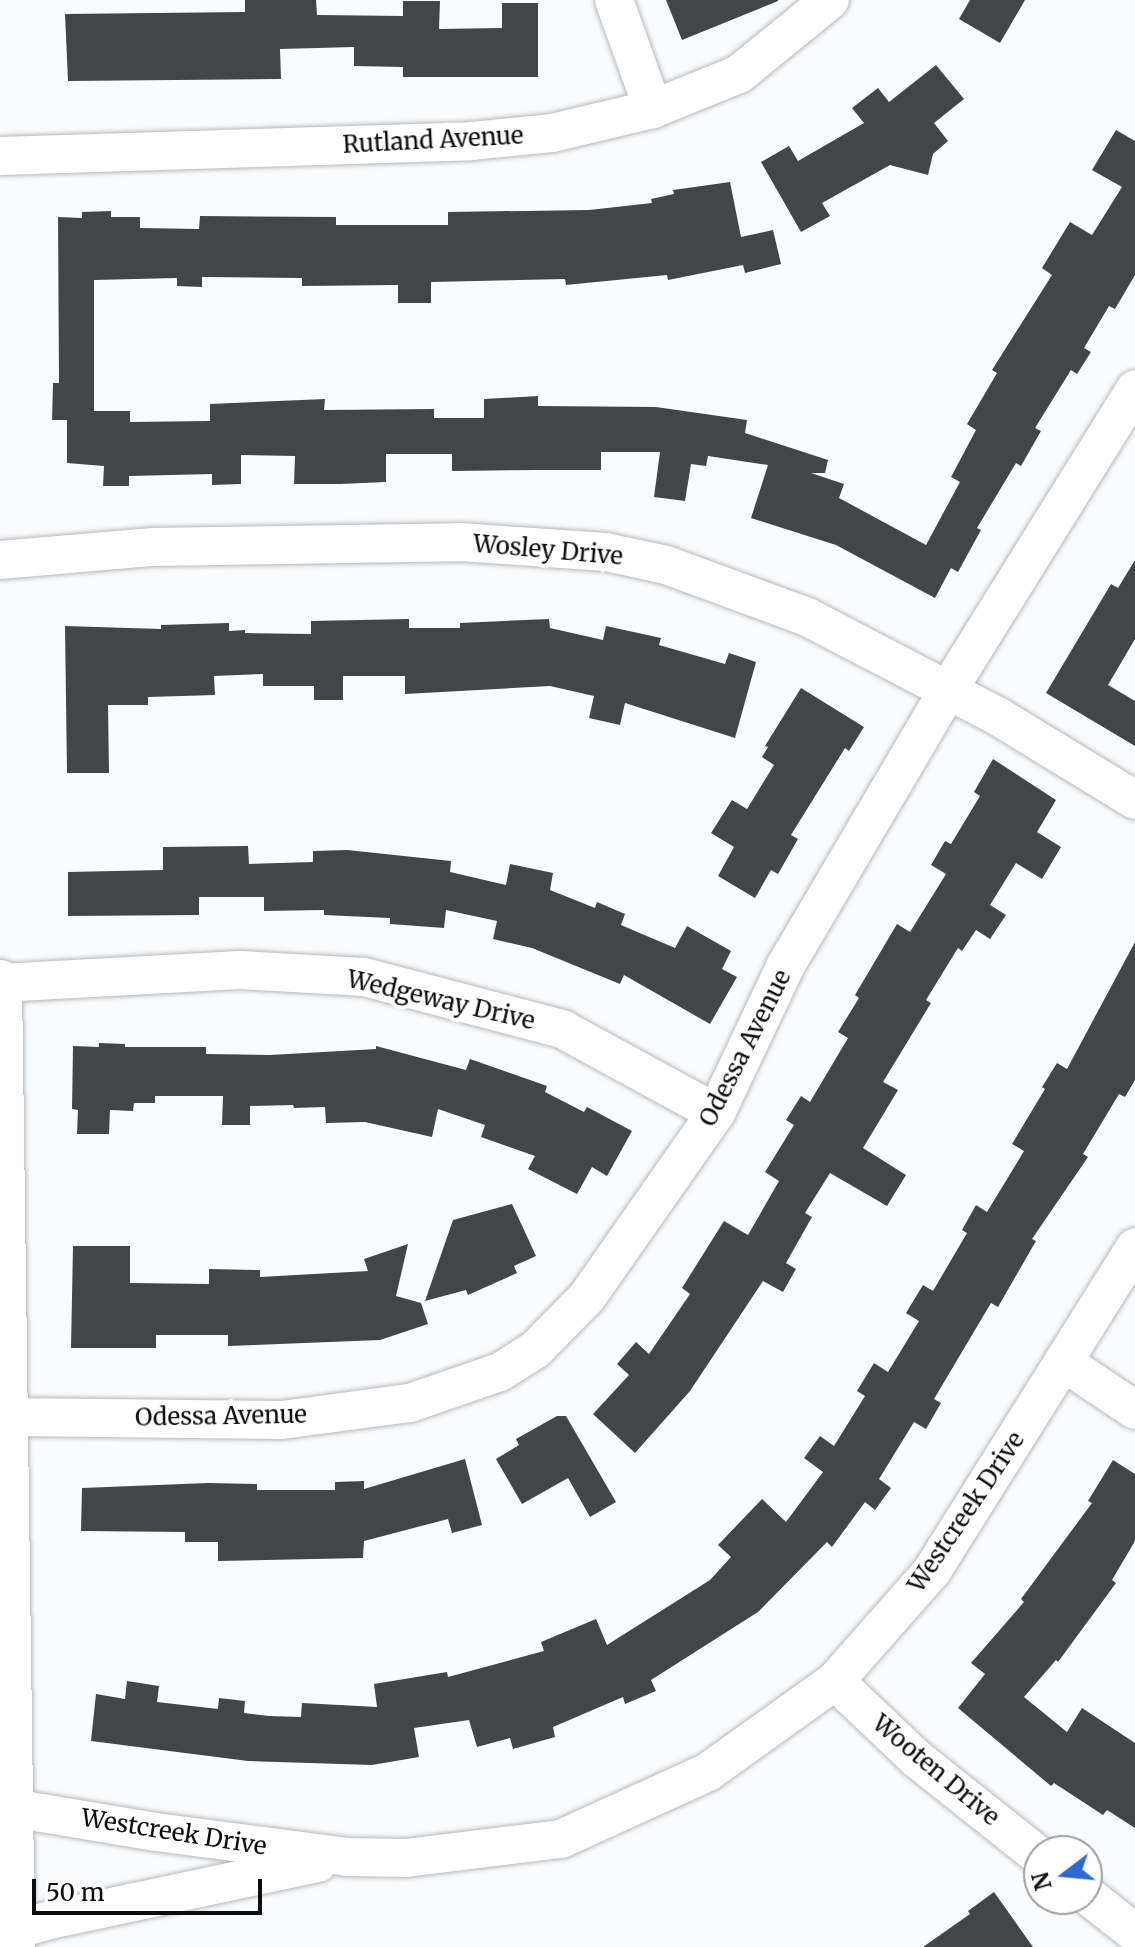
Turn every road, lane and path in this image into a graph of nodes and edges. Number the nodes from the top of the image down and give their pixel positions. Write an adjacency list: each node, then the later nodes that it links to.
1 (614, 0): 3 (street)
2 (830, 0): 3 (street, Rutland Avenue)
3 (653, 109): 4 (street, Rutland Avenue)
4 (0, 156)
5 (1135, 389): 7 (street, Odessa Avenue)
6 (0, 560): 7 (street, Wosley Drive)
7 (948, 690): 8 (street, Wosley Drive); 10 (street, Odessa Avenue)
8 (1135, 800)
9 (0, 982): 10 (street, Wedgeway Drive); 14 (main road)
10 (716, 1113): 14 (street, Odessa Avenue)
11 (1135, 1247): 12 (street, Westcreek Drive)
12 (1065, 1363): 13 (street); 15 (street, Westcreek Drive)
13 (1135, 1410)
14 (7, 1417): 16 (main road)
15 (835, 1681): 17 (street, Wooten Drive); 18 (street, Westcreek Drive)
16 (6, 1806): 18 (street, Westcreek Drive); 21 (main road)
17 (1023, 1843)
18 (348, 1857): 21 (street, Westcreek Drive)
19 (1103, 1908): 20 (street)
20 (1135, 1933)
21 (8, 1937)

